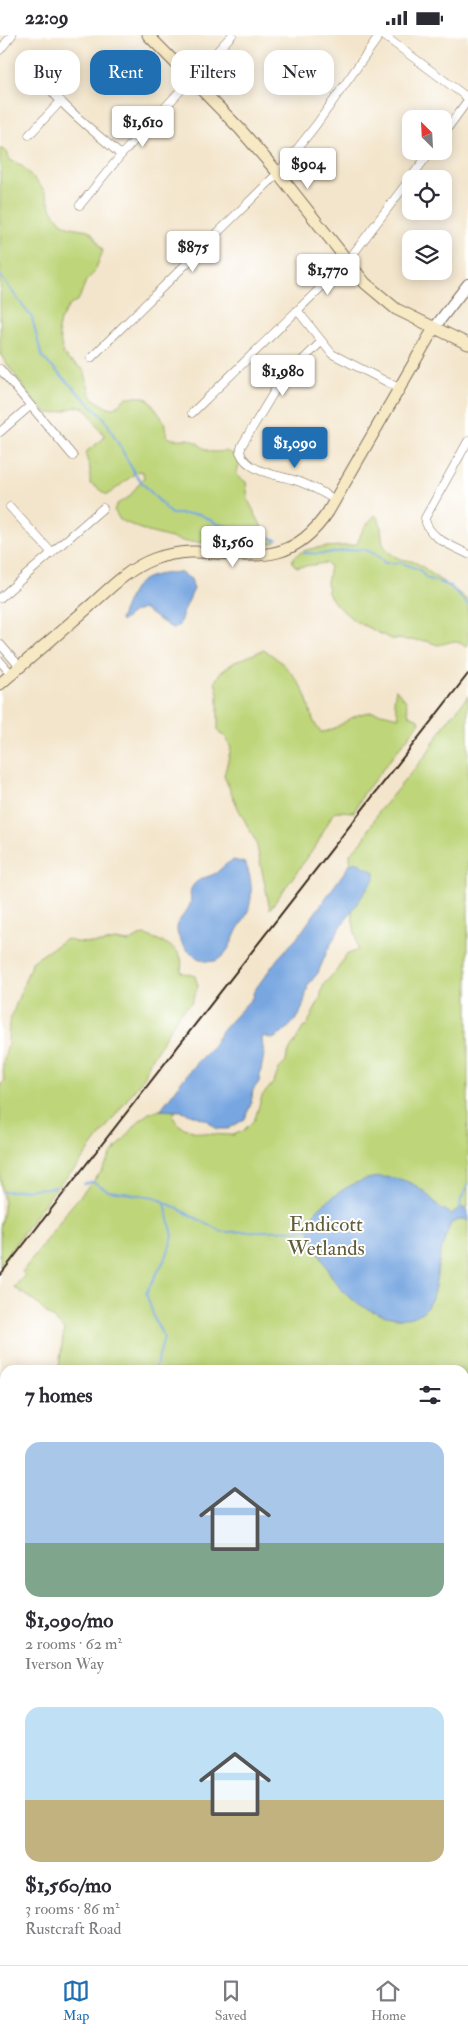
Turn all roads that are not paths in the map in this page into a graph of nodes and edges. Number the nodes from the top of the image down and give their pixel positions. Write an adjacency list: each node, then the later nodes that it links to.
1 (12, 35): 5 (street)
2 (148, 35): 7 (main road)
3 (232, 35): 6 (street)
4 (381, 35): 11 (street); 17 (street)
5 (0, 50)
6 (218, 50)
7 (171, 57)
8 (56, 95): 12 (street)
9 (176, 95): 15 (street)
10 (208, 95): 17 (main road)
11 (468, 99): 13 (street)
12 (61, 101): 14 (street); 15 (street)
13 (452, 122)
14 (30, 135)
15 (121, 155): 18 (street)
16 (423, 160): 19 (street)
17 (278, 173): 19 (main road); 25 (street)
18 (80, 205)
19 (347, 262): 21 (street); 22 (main road)
20 (468, 285): 22 (street)
21 (297, 310): 23 (street); 29 (street)
22 (434, 329): 24 (main road); 27 (main road)
23 (321, 342): 27 (street); 33 (street)
24 (468, 344)
25 (91, 357)
26 (0, 369): 28 (street)
27 (399, 388): 33 (main road)
28 (30, 406): 30 (street); 32 (street)
29 (192, 413)
30 (0, 432)
31 (468, 441): 37 (street)
32 (73, 456)
33 (335, 500): 41 (main road)
34 (10, 507): 36 (street)
35 (103, 508): 36 (street)
36 (52, 553): 38 (street)
37 (468, 554)
38 (0, 598)
39 (0, 644): 41 (street)
40 (0, 661): 41 (street)
41 (15, 670): 42 (main road)
42 (0, 684)

